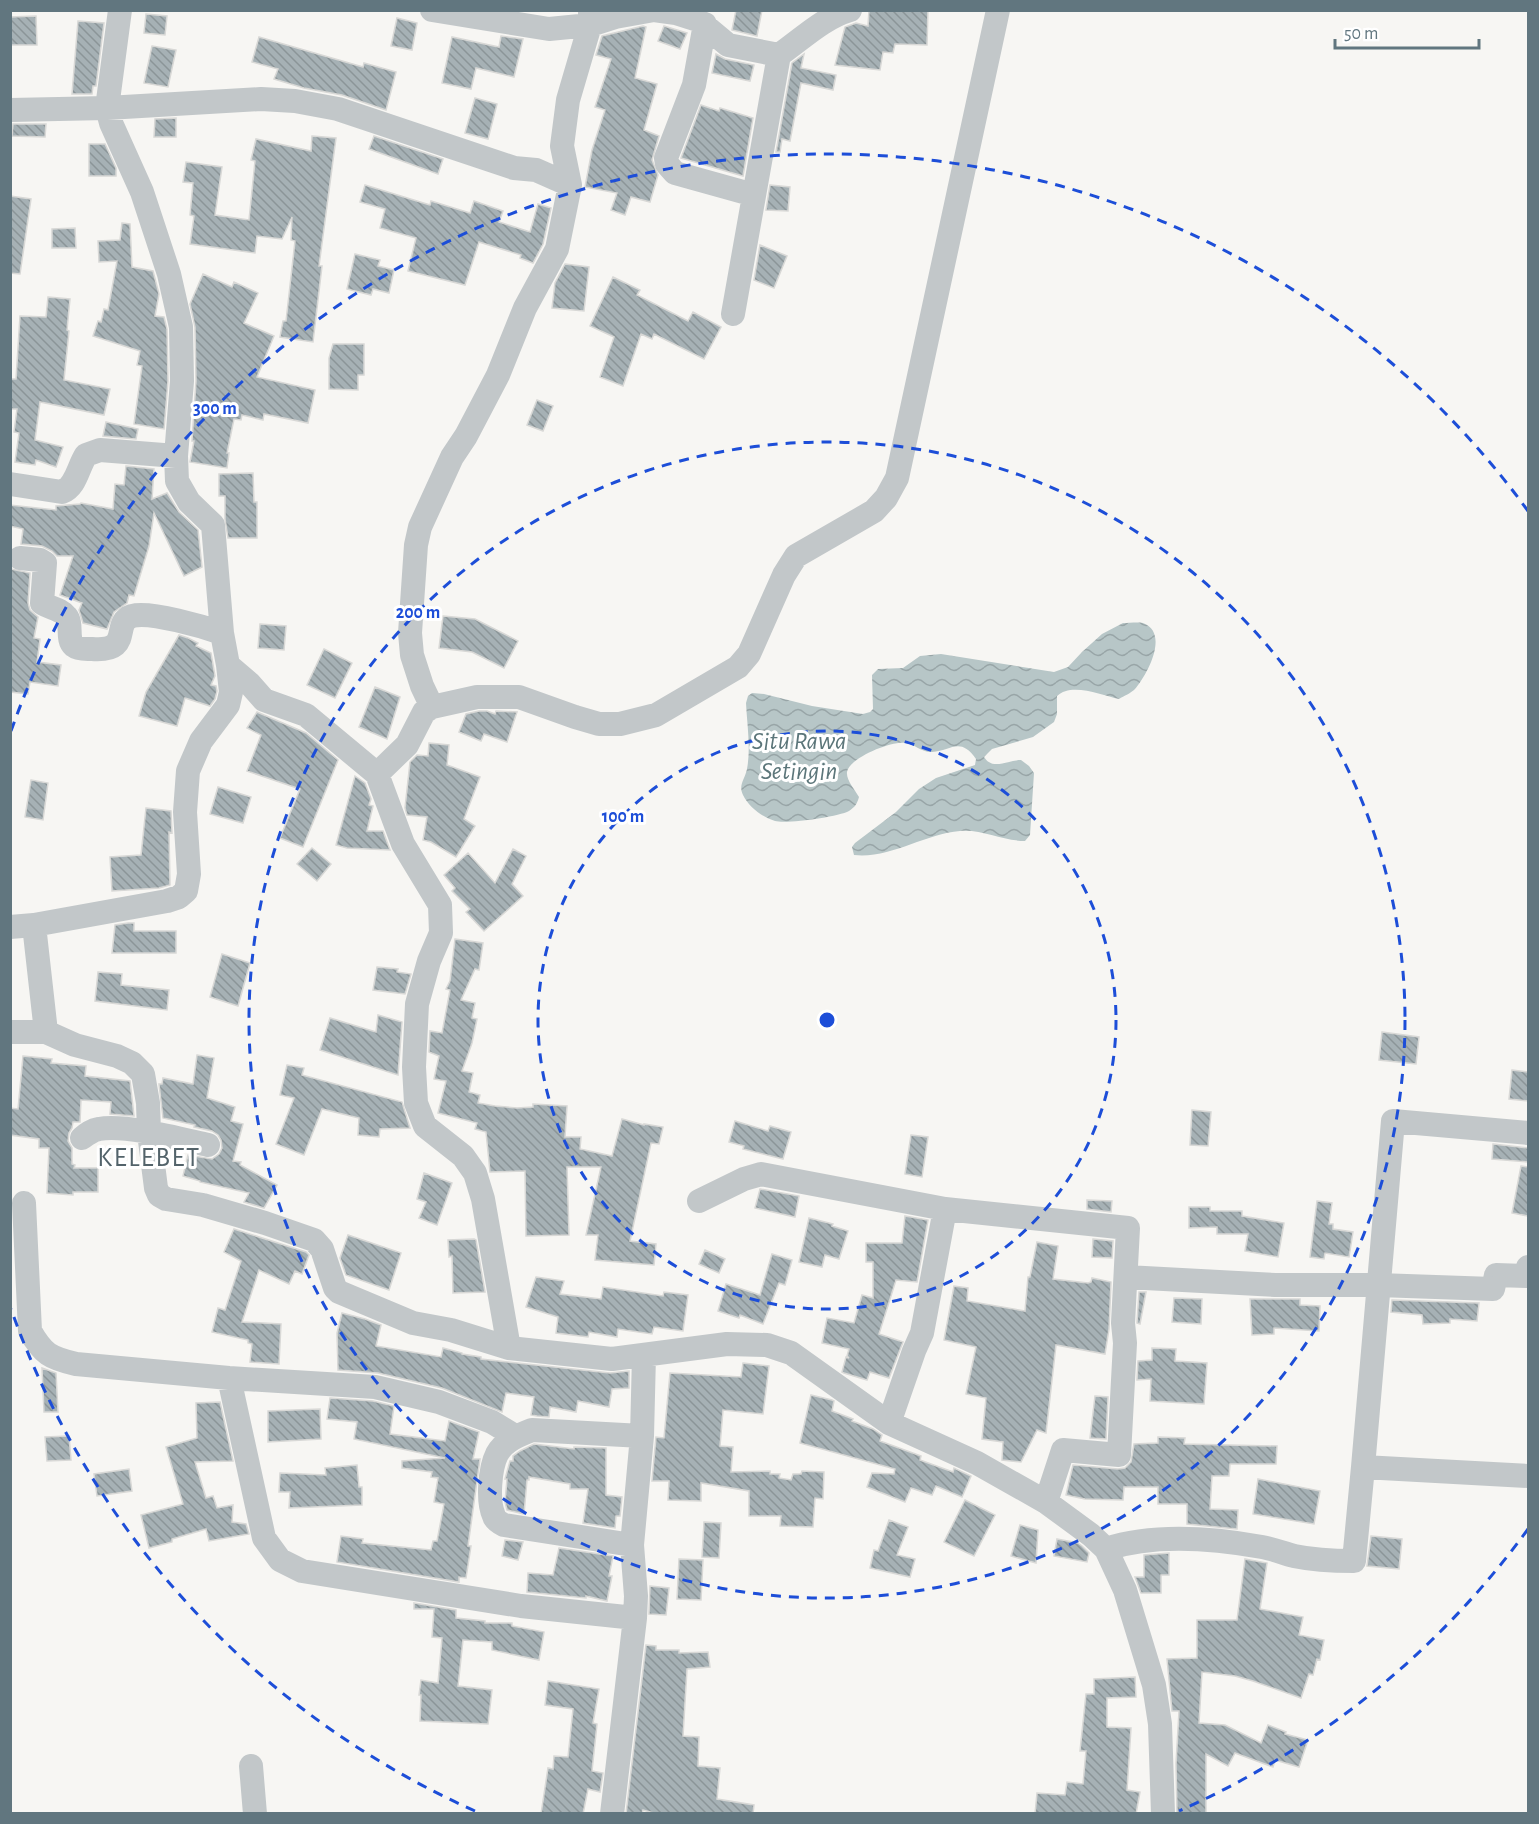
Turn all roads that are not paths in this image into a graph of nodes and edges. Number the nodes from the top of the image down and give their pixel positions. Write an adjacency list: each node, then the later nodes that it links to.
1 (120, 10): 9 (street)
2 (432, 10): 6 (street)
3 (654, 10): 6 (street); 7 (street)
4 (998, 10): 19 (street)
5 (861, 11): 8 (street)
6 (590, 18): 11 (street)
7 (705, 24): 8 (street); 12 (street)
8 (779, 54): 12 (street)
9 (107, 108): 10 (street); 11 (street); 14 (street)
10 (10, 110)
11 (570, 185): 19 (street)
12 (754, 195): 13 (street)
13 (733, 314)
14 (176, 456): 15 (street); 17 (street)
15 (10, 484)
16 (20, 558): 17 (street)
17 (222, 633): 18 (street)
18 (228, 665): 20 (street); 21 (street)
19 (432, 707): 20 (street)
20 (377, 774): 34 (street)
21 (22, 926): 23 (street)
22 (10, 1032): 23 (street)
23 (46, 1032): 24 (street)
24 (149, 1133): 26 (street); 27 (street); 34 (street)
25 (1528, 1133): 33 (street)
26 (82, 1138)
27 (208, 1145)
28 (699, 1201): 30 (street)
29 (24, 1203): 36 (street)
30 (945, 1209): 32 (street); 37 (street)
31 (1528, 1267): 33 (street)
32 (1126, 1277): 33 (street); 42 (street)
33 (1378, 1285): 40 (street)
34 (509, 1348): 35 (street)
35 (644, 1355): 37 (street); 39 (street)
36 (229, 1378): 38 (street); 45 (street)
37 (889, 1423): 42 (street)
38 (515, 1436): 39 (street); 43 (street)
39 (642, 1436): 43 (street)
40 (1363, 1467): 41 (street); 44 (street)
41 (1528, 1476)
42 (1046, 1502): 44 (street)
43 (632, 1545): 45 (street)
44 (1106, 1549): 49 (street)
45 (635, 1618): 48 (street)
46 (251, 1766): 47 (street)
47 (255, 1814)
48 (612, 1814)
49 (1163, 1814)

